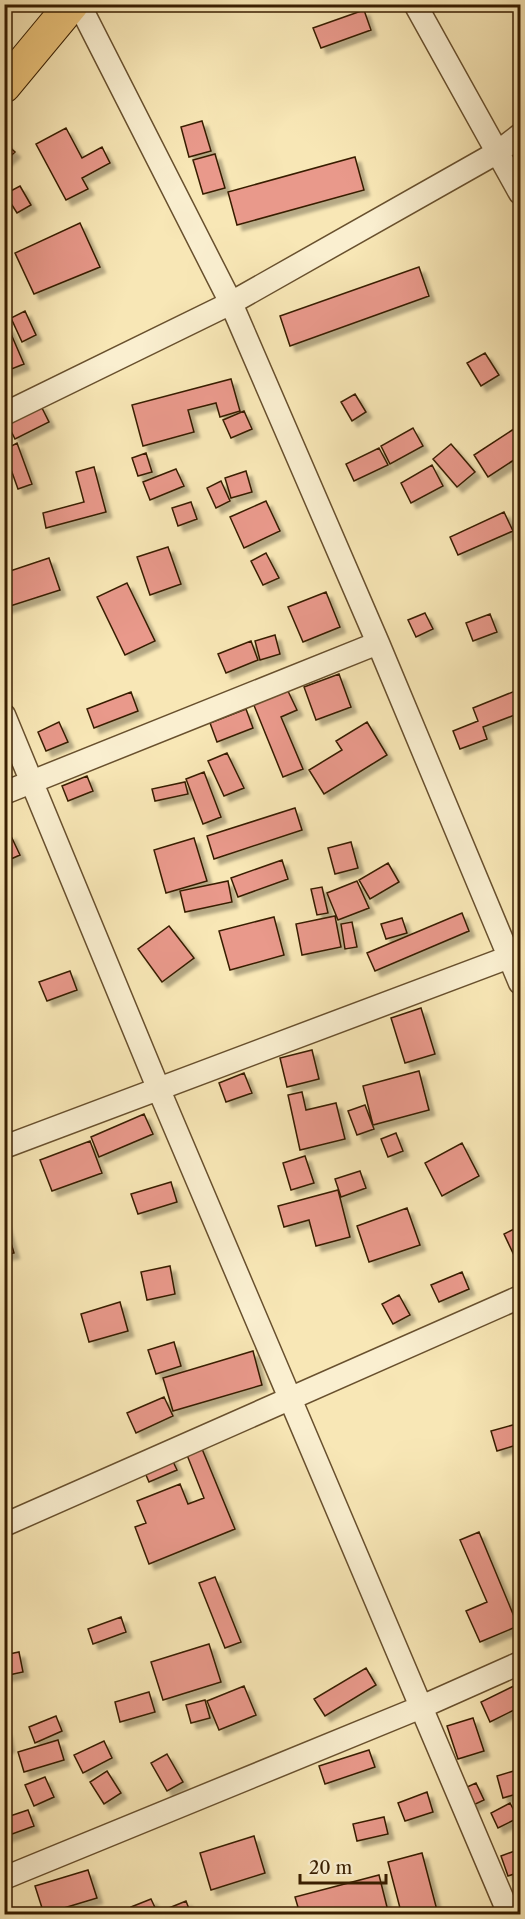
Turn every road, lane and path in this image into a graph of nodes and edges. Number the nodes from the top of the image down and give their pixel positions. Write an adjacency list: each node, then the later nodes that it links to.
1 (72, 4): 4 (highway)
2 (79, 4): 8 (street)
3 (415, 4): 6 (street)
4 (4, 86)
5 (520, 135): 6 (street)
6 (498, 152): 7 (street); 8 (street)
7 (520, 194)
8 (231, 303): 9 (street); 10 (street)
9 (4, 414)
10 (378, 643): 12 (street); 14 (street)
11 (4, 715): 12 (street)
12 (33, 782): 13 (street); 16 (street)
13 (4, 794)
14 (515, 956): 15 (street); 16 (street)
15 (520, 983)
16 (159, 1090): 17 (street); 19 (street)
17 (4, 1147)
18 (520, 1297): 19 (street)
19 (290, 1401): 20 (street); 22 (street)
20 (4, 1525)
21 (520, 1663): 22 (street)
22 (419, 1708): 23 (street); 24 (street)
23 (4, 1878)
24 (509, 1914)

